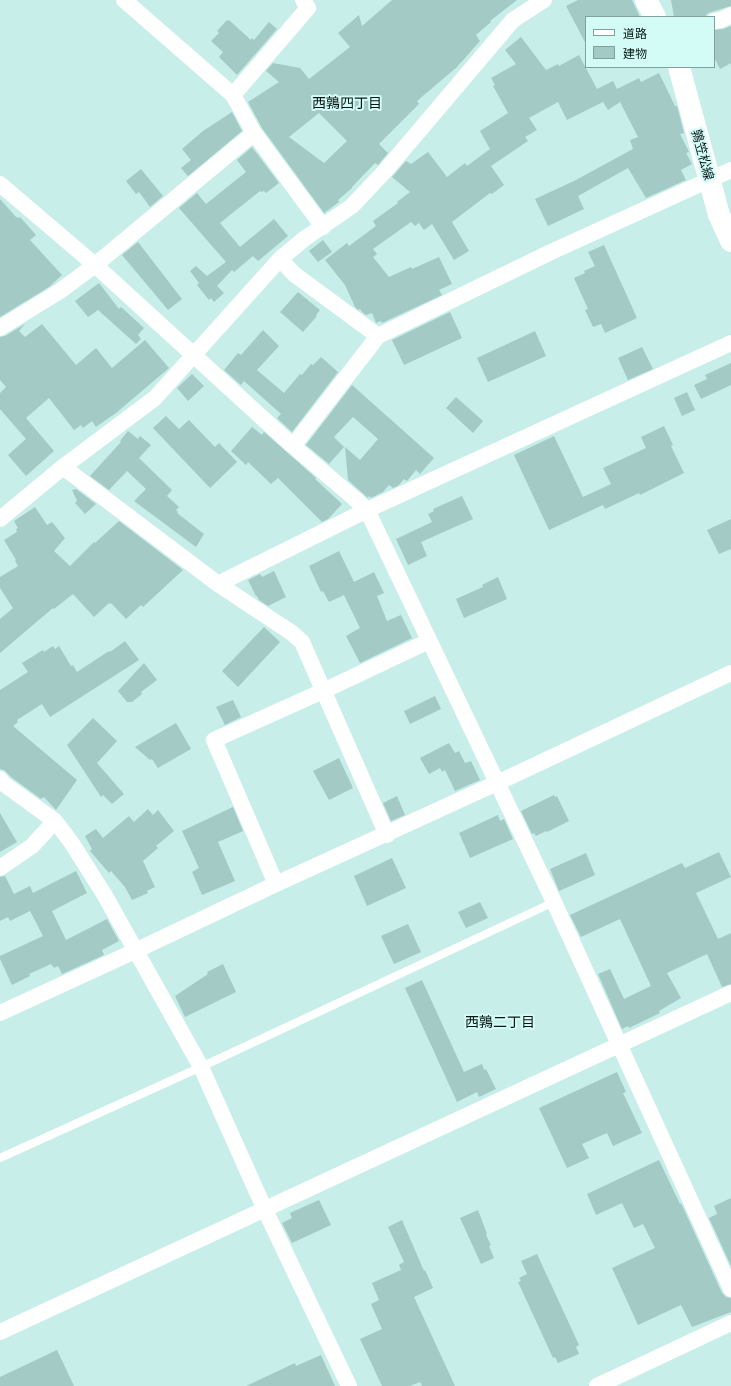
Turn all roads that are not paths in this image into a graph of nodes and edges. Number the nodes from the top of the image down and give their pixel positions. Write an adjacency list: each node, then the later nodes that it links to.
1 (124, 0): 9 (street)
2 (303, 0): 9 (street)
3 (544, 0): 14 (street)
4 (646, 0): 6 (main road)
5 (731, 15): 7 (street)
6 (654, 16)
7 (715, 21)
8 (680, 68): 12 (main road, 鶉笠松線)
9 (233, 95): 10 (street)
10 (254, 133): 14 (street); 17 (street)
11 (731, 170): 12 (street)
12 (709, 180): 15 (main road, 鶉笠松線); 19 (street)
13 (0, 184): 17 (street)
14 (323, 227): 16 (street)
15 (731, 241)
16 (280, 259): 19 (street); 21 (street)
17 (95, 265): 18 (street); 21 (street)
18 (0, 328)
19 (378, 336): 22 (street)
20 (731, 343): 24 (street)
21 (194, 356): 22 (street); 23 (street)
22 (293, 446): 24 (street)
23 (63, 467): 25 (street); 26 (street)
24 (367, 510): 26 (street); 27 (street)
25 (0, 519)
26 (218, 584): 29 (street)
27 (429, 642): 29 (street); 31 (street)
28 (731, 673): 31 (street)
29 (323, 691): 33 (street); 35 (street)
30 (0, 779): 32 (street)
31 (497, 783): 33 (street); 36 (street)
32 (55, 821): 34 (street); 37 (street)
33 (386, 835): 35 (street)
34 (0, 868)
35 (276, 884): 37 (street)
36 (554, 902): 40 (street); 41 (lane)
37 (136, 951): 39 (street); 41 (street)
38 (731, 993): 40 (street)
39 (0, 1013)
40 (620, 1045): 43 (street); 44 (street)
41 (201, 1067): 42 (lane); 43 (street)
42 (0, 1158)
43 (265, 1210): 46 (street); 47 (street)
44 (731, 1289)
45 (731, 1322): 48 (street)
46 (0, 1332)
47 (349, 1386)
48 (597, 1386)

